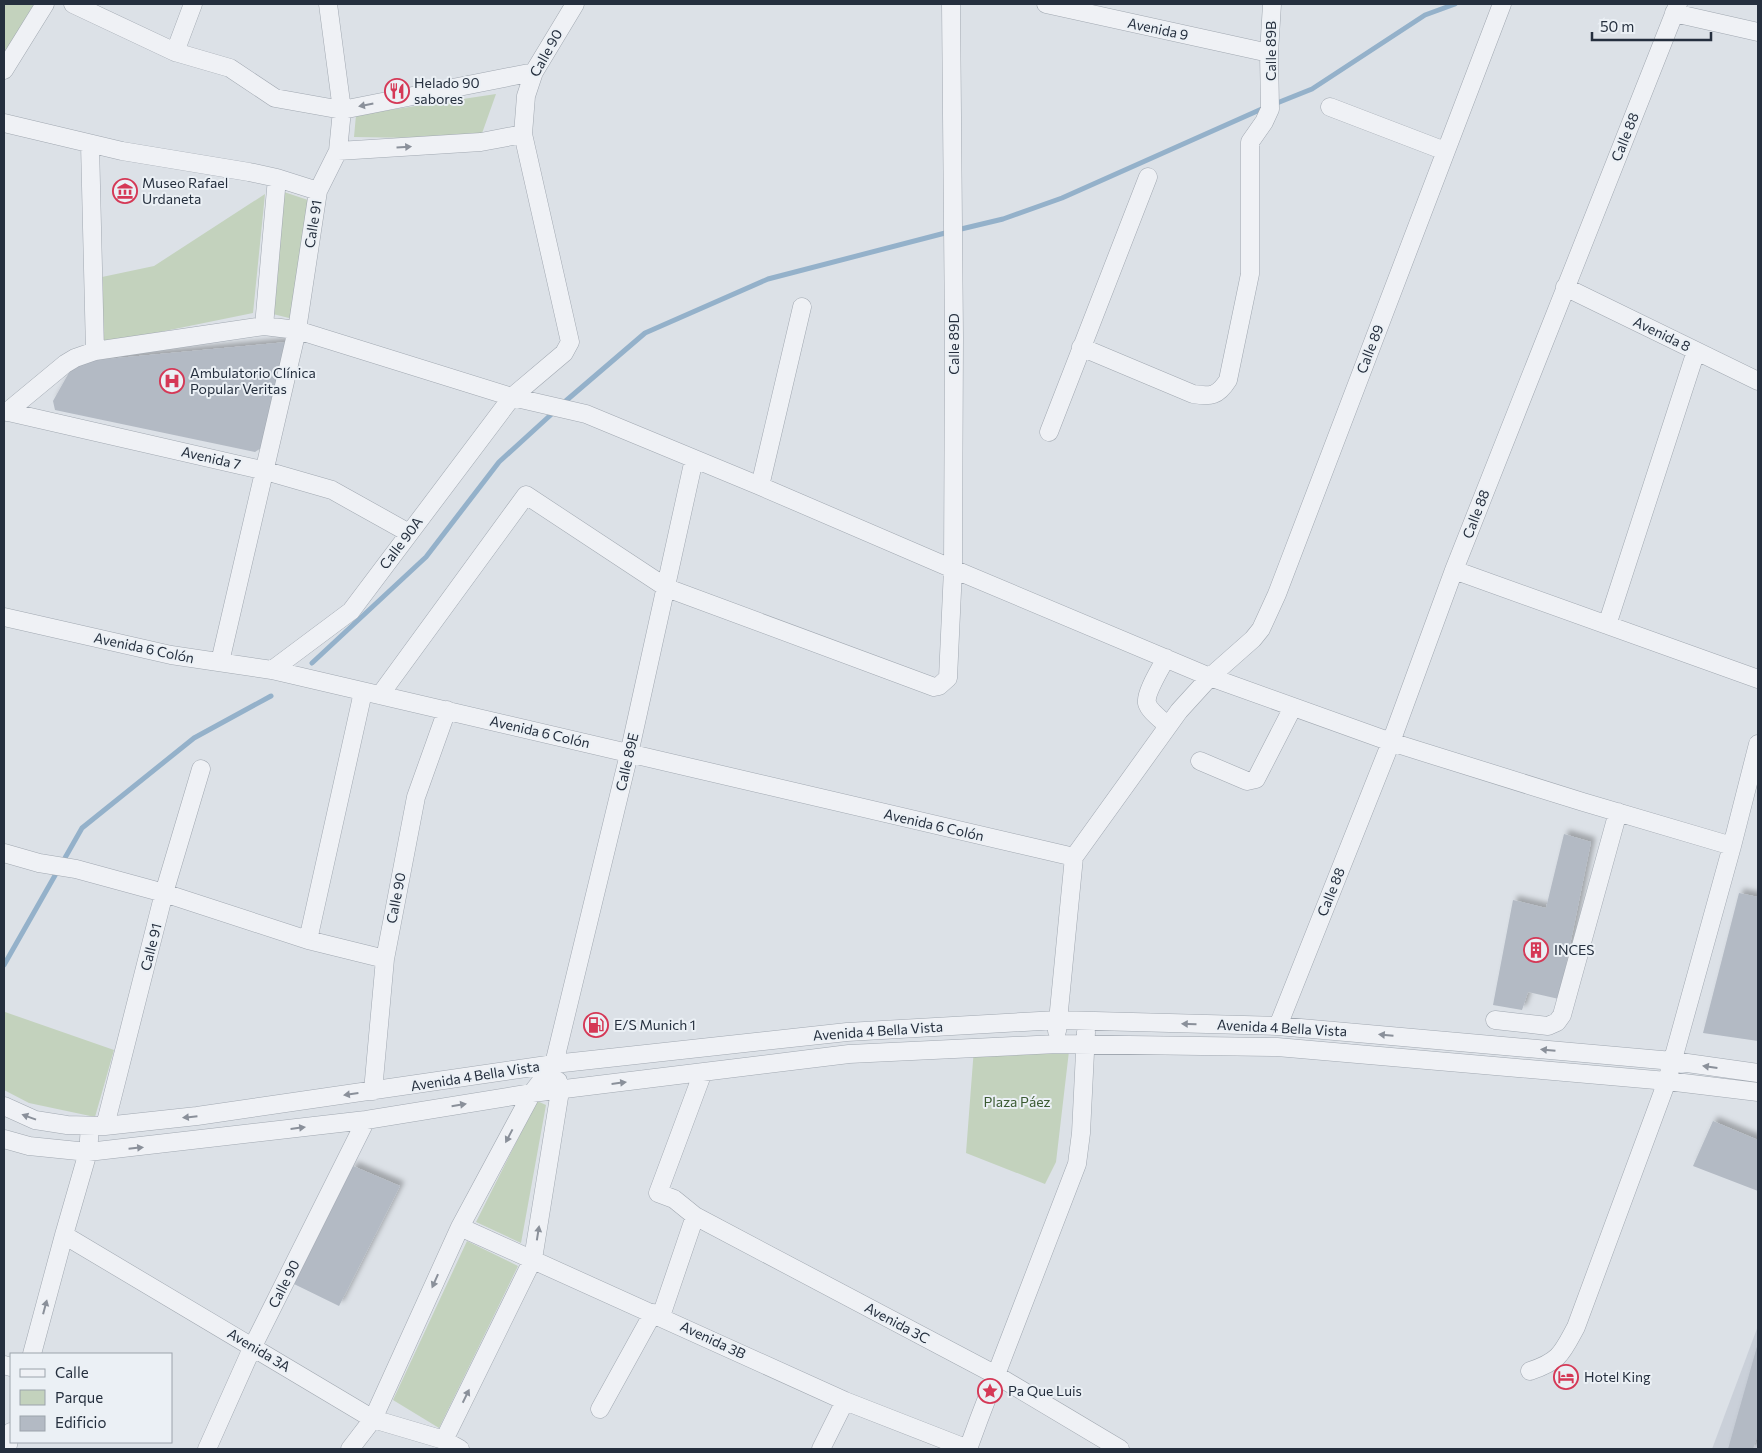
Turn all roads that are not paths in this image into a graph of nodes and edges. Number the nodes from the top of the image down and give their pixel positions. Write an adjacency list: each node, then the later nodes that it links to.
1 (45, 4): 14 (street)
2 (73, 4): 12 (street)
3 (192, 4): 12 (street)
4 (328, 4): 17 (street, Calle 91)
5 (575, 4): 15 (street, Calle 90)
6 (951, 4): 42 (street, Calle 89D)
7 (1050, 4): 13 (street, Avenida 9)
8 (1272, 4): 13 (street, Calle 89B)
9 (1502, 4): 22 (street, Calle 89)
10 (1676, 8): 11 (street); 27 (street, Calle 88)
11 (1758, 32)
12 (175, 52): 17 (street)
13 (1269, 53): 31 (street, Calle 89B)
14 (4, 70)
15 (534, 72): 17 (street, one-way to 17); 19 (street, Calle 90)
16 (1330, 107): 22 (street)
17 (342, 110): 21 (street, Calle 91)
18 (4, 123): 20 (street)
19 (523, 134): 21 (street, one-way to 19); 23 (street, Calle 90)
20 (90, 144): 25 (street); 33 (street)
21 (338, 151): 26 (street, Calle 91)
22 (1445, 151): 50 (street, Calle 89)
23 (529, 164): 35 (street, Calle 90A)
24 (1148, 177): 31 (street)
25 (277, 178): 26 (street); 29 (street)
26 (318, 191): 30 (street, Calle 91)
27 (1565, 287): 32 (street, Avenida 8); 43 (street, Calle 88)
28 (802, 307): 40 (street)
29 (264, 326): 30 (street); 33 (street)
30 (297, 330): 35 (street); 39 (street, Calle 91)
31 (1081, 347): 37 (street)
32 (1696, 350): 34 (street, Avenida 8); 46 (street)
33 (95, 352): 36 (street)
34 (1758, 381)
35 (512, 397): 38 (street); 41 (street, Calle 90A)
36 (6, 411): 39 (street, Avenida 7)
37 (1049, 432)
38 (694, 459): 40 (street); 44 (street, Calle 89E)
39 (266, 471): 41 (street, Avenida 7); 48 (street, Calle 91)
40 (760, 486): 42 (street)
41 (408, 533): 49 (street, Calle 90A)
42 (953, 569): 44 (street, Calle 89D); 47 (street)
43 (1454, 570): 46 (street); 57 (street, Calle 88)
44 (667, 588): 53 (street); 59 (street, Calle 89E)
45 (4, 617): 48 (street, Avenida 6 Colón)
46 (1607, 624): 51 (street)
47 (1166, 658): 50 (street); 56 (street)
48 (220, 662): 49 (street, Avenida 6 Colón)
49 (272, 670): 52 (street, Avenida 6 Colón)
50 (1210, 677): 54 (street); 56 (street, Calle 89)
51 (1758, 679)
52 (363, 692): 53 (street, Avenida 6 Colón); 67 (street)
53 (380, 695): 55 (street, Avenida 6 Colón)
54 (1293, 707): 57 (street); 60 (street)
55 (447, 710): 59 (street, Avenida 6 Colón); 68 (street, Calle 90)
56 (1168, 726): 65 (street, Calle 89)
57 (1391, 742): 62 (street); 72 (street, Calle 88)
58 (1758, 744): 63 (street)
59 (629, 754): 65 (street, Avenida 6 Colón); 76 (street, Calle 89E)
60 (1200, 761)
61 (201, 769): 66 (street, Calle 91)
62 (1618, 812): 63 (street); 70 (street)
63 (1732, 846): 75 (street)
64 (4, 853): 66 (street)
65 (1074, 857): 69 (street)
66 (164, 893): 67 (street); 86 (street, Calle 91)
67 (308, 940): 68 (street)
68 (384, 959): 80 (street, Calle 90)
69 (1058, 1020): 71 (street, Avenida 4 Bella Vista); 74 (street); 76 (street, Avenida 4 Bella Vista)
70 (1496, 1020)
71 (1087, 1021): 72 (street, Avenida 4 Bella Vista, one-way to 71); 73 (street)
72 (1278, 1026): 75 (street, Avenida 4 Bella Vista, one-way to 72)
73 (1086, 1043): 74 (street, Avenida 4 Bella Vista); 79 (street, Avenida 4 Bella Vista); 97 (street)
74 (1057, 1044): 77 (street, Avenida 4 Bella Vista)
75 (1673, 1061): 78 (street, Avenida 4 Bella Vista, one-way to 75); 79 (street)
76 (554, 1064): 80 (street, Avenida 4 Bella Vista); 81 (street); 83 (street)
77 (703, 1072): 81 (street, Avenida 4 Bella Vista, one-way to 77); 89 (street, Avenida 3C)
78 (1758, 1073)
79 (1667, 1081): 82 (street, Avenida 4 Bella Vista); 96 (street)
80 (373, 1091): 86 (street, Avenida 4 Bella Vista, one-way to 86)
81 (560, 1091): 83 (street, Avenida 4 Bella Vista); 92 (street, one-way to 81)
82 (1758, 1092)
83 (532, 1093): 85 (street, Avenida 4 Bella Vista, one-way to 83); 90 (street, one-way to 90)
84 (4, 1106): 86 (street, Avenida 4 Bella Vista, one-way to 84)
85 (366, 1120): 88 (street, Avenida 4 Bella Vista, one-way to 85); 94 (street, Calle 90)
86 (98, 1126): 88 (street, Calle 91)
87 (4, 1139): 88 (street, Avenida 4 Bella Vista)
88 (88, 1152): 91 (street, Calle 91)
89 (695, 1216): 93 (street); 97 (street, Avenida 3C)
90 (460, 1227): 92 (street, Avenida 3B); 100 (street, one-way to 100)
91 (64, 1235): 94 (street, Avenida 3A); 95 (street, Calle 91, one-way to 91)
92 (533, 1259): 93 (street, Avenida 3B); 102 (street, one-way to 92)
93 (657, 1315): 98 (street, Avenida 3B); 99 (street)
94 (253, 1346): 100 (street, Avenida 3A); 104 (street, Calle 90)
95 (32, 1353)
96 (1530, 1371)
97 (996, 1375): 108 (street); 109 (street, Avenida 3C)
98 (845, 1401): 107 (street); 108 (street, Avenida 3B)
99 (600, 1408)
100 (373, 1419): 102 (street, Avenida 3A); 105 (street)
101 (10, 1436): 103 (street)
102 (444, 1440): 106 (street, Avenida 3A)
103 (7, 1449)
104 (207, 1449)
105 (350, 1449)
106 (460, 1449)
107 (820, 1449)
108 (968, 1449)
109 (1120, 1449)

